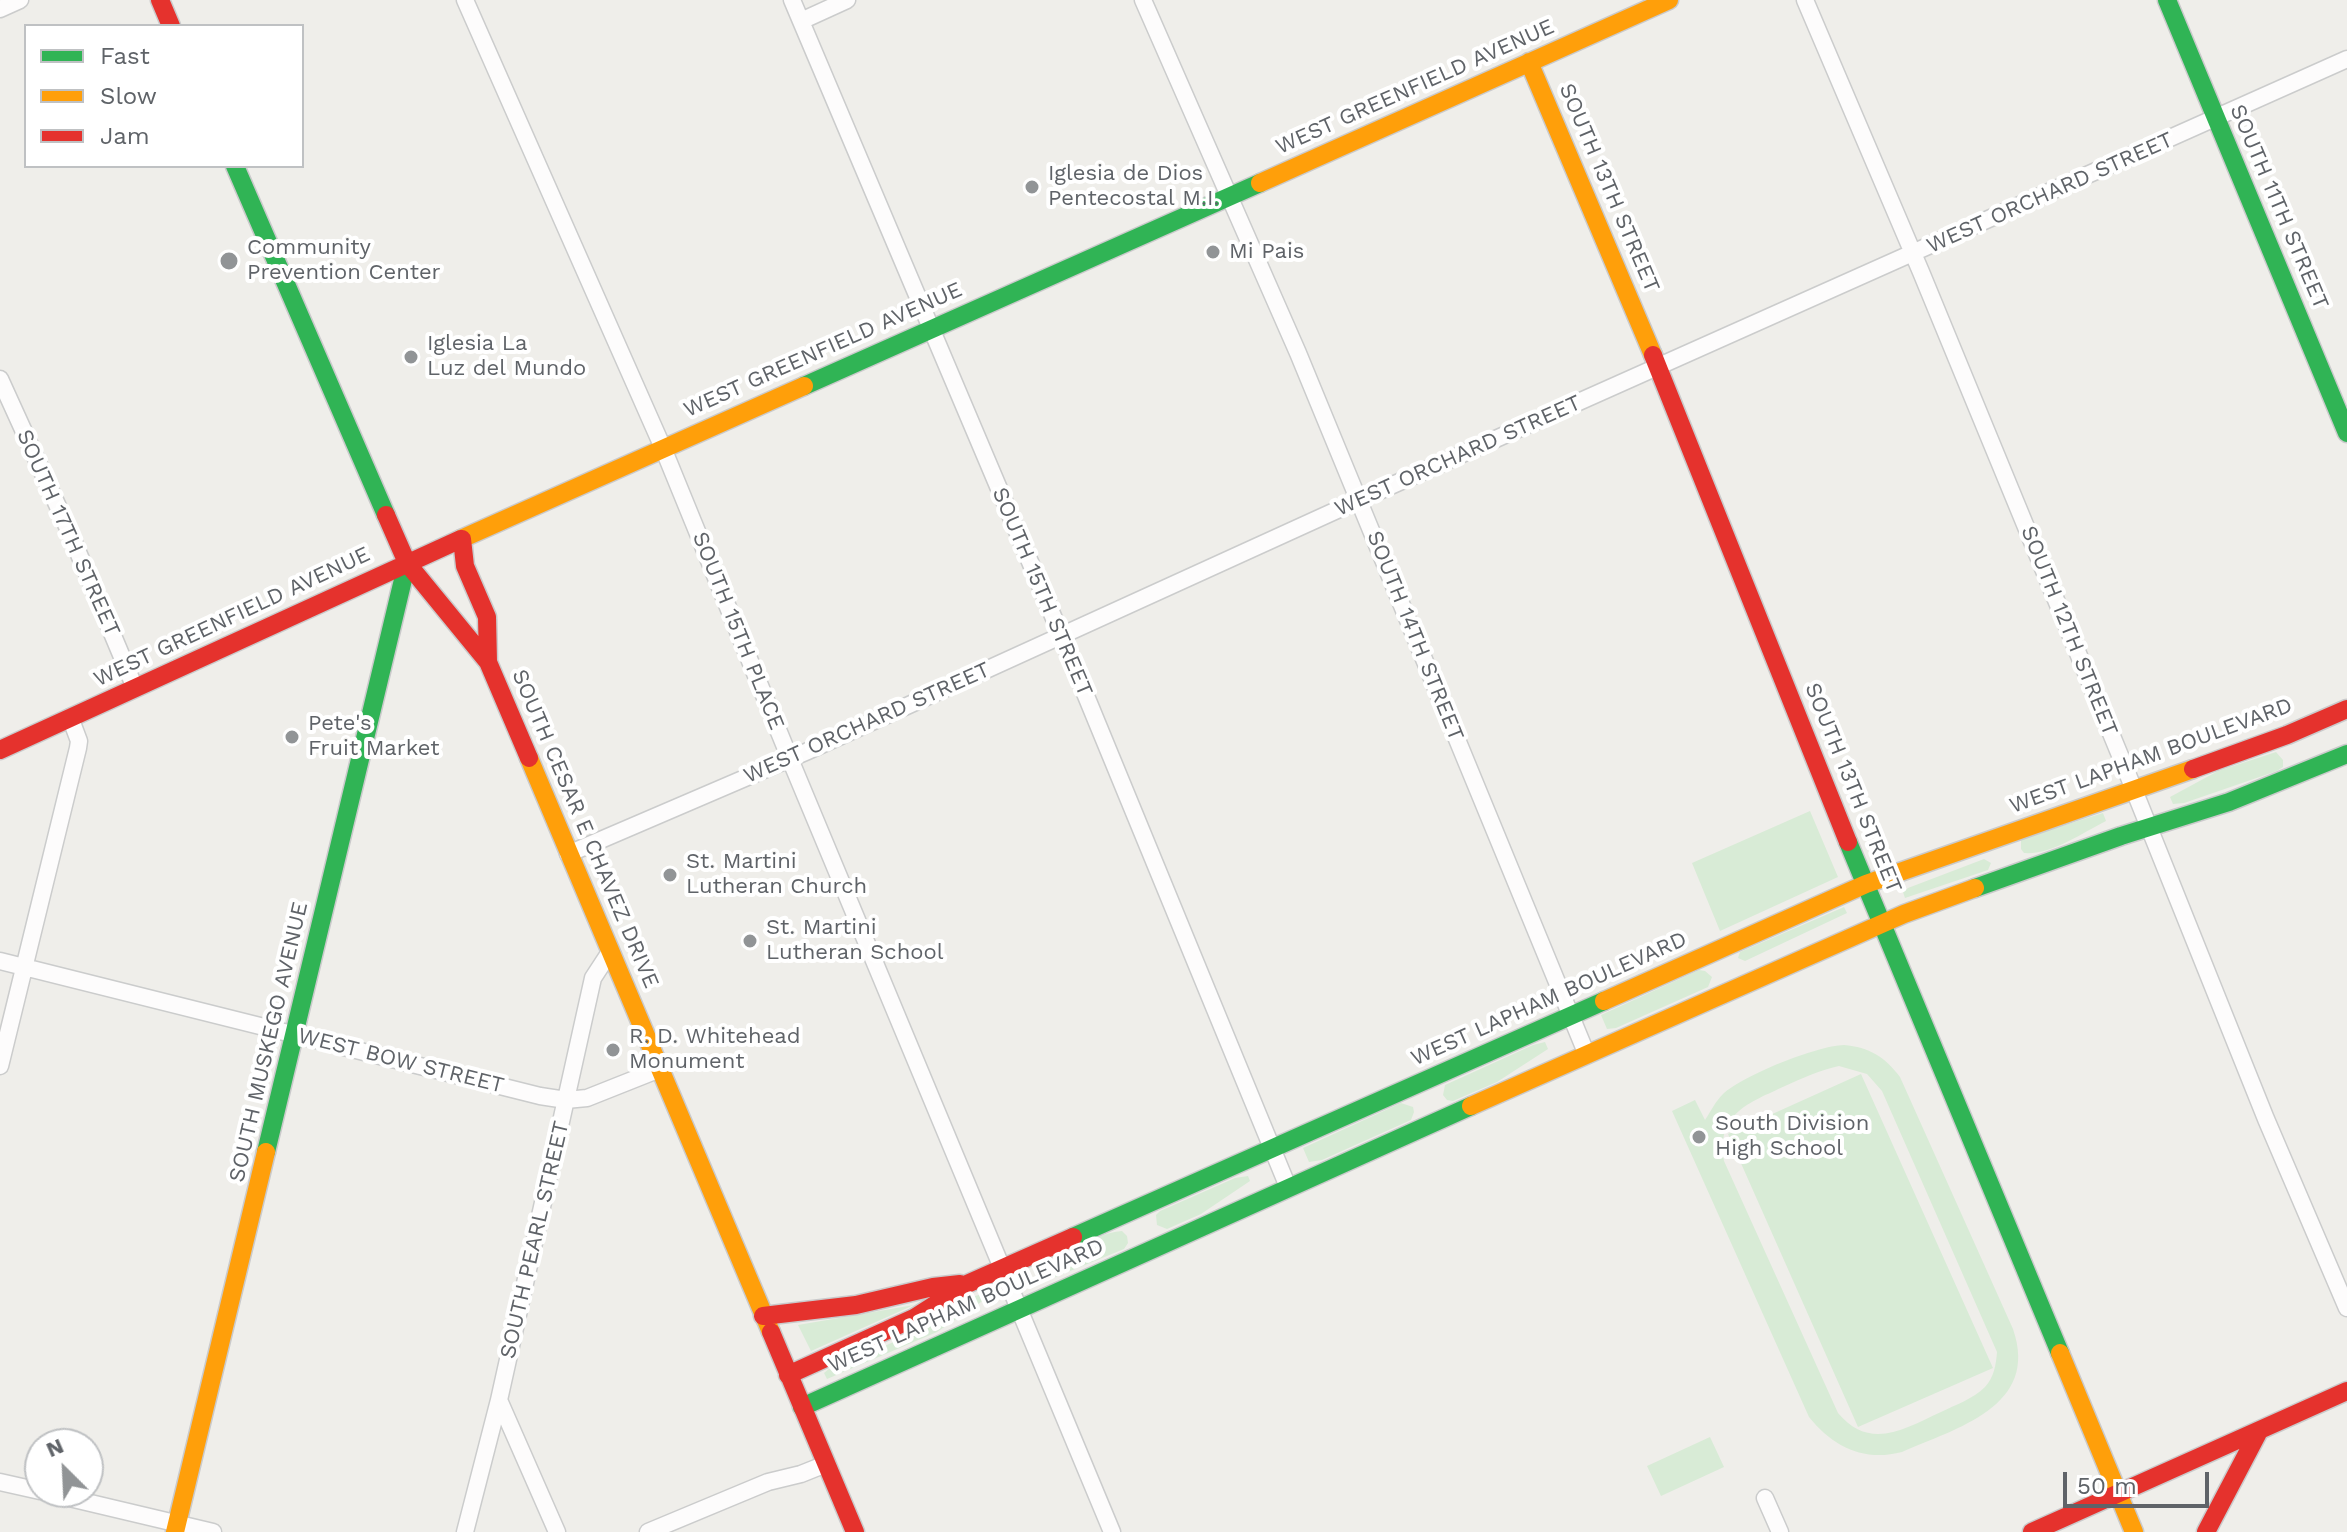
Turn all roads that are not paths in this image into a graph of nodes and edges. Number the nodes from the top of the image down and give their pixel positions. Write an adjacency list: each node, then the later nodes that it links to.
1 (20, 0): 10 (street)
2 (160, 0): 12 (street)
3 (465, 0): 23 (street, SOUTH 15TH PLACE)
4 (792, 0): 11 (street, SOUTH 15TH STREET)
5 (847, 0): 11 (street)
6 (1143, 0): 17 (street, SOUTH 14TH STREET)
7 (1669, 0): 14 (street, WEST GREENFIELD AVENUE)
8 (1805, 0): 18 (street, SOUTH 12TH STREET)
9 (2167, 0): 15 (street, SOUTH 11TH STREET)
10 (0, 9)
11 (801, 21): 19 (street, SOUTH 15TH STREET)
12 (170, 24)
13 (2347, 59): 15 (street, WEST ORCHARD STREET)
14 (1529, 62): 17 (street, WEST GREENFIELD AVENUE); 20 (street, SOUTH 13TH STREET)
15 (2216, 119): 18 (street, WEST ORCHARD STREET); 22 (street, SOUTH 11TH STREET)
16 (236, 168): 26 (street, SOUTH CESAR E CHAVEZ DRIVE)
17 (1228, 196): 19 (street, WEST GREENFIELD AVENUE); 24 (street, SOUTH 14TH STREET)
18 (1913, 254): 20 (street, WEST ORCHARD STREET); 35 (street, SOUTH 12TH STREET)
19 (930, 329): 23 (street, WEST GREENFIELD AVENUE); 27 (street, SOUTH 15TH STREET)
20 (1658, 367): 24 (street, WEST ORCHARD STREET); 38 (street, SOUTH 13TH STREET)
21 (0, 379): 29 (street, SOUTH 17TH STREET)
22 (2347, 433)
23 (663, 448): 25 (street, WEST GREENFIELD AVENUE); 34 (street, SOUTH 15TH PLACE)
24 (1359, 500): 27 (street, WEST ORCHARD STREET); 43 (street, SOUTH 14TH STREET)
25 (462, 539): 26 (street, WEST GREENFIELD AVENUE); 28 (street)
26 (407, 563): 28 (street, SOUTH CESAR E CHAVEZ DRIVE); 29 (street, WEST GREENFIELD AVENUE); 44 (street, SOUTH MUSKEGO AVENUE)
27 (1061, 635): 34 (street, WEST ORCHARD STREET); 49 (street, SOUTH 15TH STREET)
28 (488, 662): 37 (street, SOUTH CESAR E CHAVEZ DRIVE)
29 (135, 688): 31 (street, WEST GREENFIELD AVENUE)
30 (2347, 709): 35 (street, WEST LAPHAM BOULEVARD)
31 (70, 717): 32 (street, WEST GREENFIELD AVENUE); 42 (street)
32 (0, 750)
33 (2347, 754): 36 (street, WEST LAPHAM BOULEVARD)
34 (790, 759): 37 (street, WEST ORCHARD STREET); 51 (street, SOUTH 15TH PLACE)
35 (2134, 790): 36 (street, SOUTH 12TH STREET); 38 (street, WEST LAPHAM BOULEVARD)
36 (2149, 827): 39 (street, WEST LAPHAM BOULEVARD); 53 (street, SOUTH 12TH STREET)
37 (568, 854): 40 (street, SOUTH CESAR E CHAVEZ DRIVE)
38 (1866, 884): 39 (street, SOUTH 13TH STREET); 43 (street, WEST LAPHAM BOULEVARD)
39 (1882, 923): 45 (street, WEST LAPHAM BOULEVARD); 64 (street, SOUTH 13TH STREET)
40 (610, 952): 47 (street, SOUTH CESAR E CHAVEZ DRIVE); 48 (street, SOUTH PEARL STREET)
41 (0, 961): 42 (street, WEST BOW STREET)
42 (23, 967): 44 (street, WEST BOW STREET); 46 (street)
43 (1570, 1016): 45 (street, SOUTH 14TH STREET); 49 (street, WEST LAPHAM BOULEVARD)
44 (296, 1035): 48 (street, WEST BOW STREET); 67 (street, SOUTH MUSKEGO AVENUE)
45 (1587, 1055): 50 (street, WEST LAPHAM BOULEVARD)
46 (0, 1066)
47 (660, 1069): 48 (street, WEST BOW STREET); 55 (street, SOUTH CESAR E CHAVEZ DRIVE)
48 (566, 1100): 58 (street, SOUTH PEARL STREET)
49 (1272, 1149): 50 (street, SOUTH 15TH STREET); 51 (street, WEST LAPHAM BOULEVARD)
50 (1288, 1187): 54 (street, WEST LAPHAM BOULEVARD)
51 (1003, 1269): 52 (street, WEST LAPHAM BOULEVARD); 54 (street, SOUTH 15TH PLACE)
52 (967, 1284): 55 (street); 56 (street, WEST LAPHAM BOULEVARD)
53 (2347, 1308)
54 (1019, 1309): 59 (street, WEST LAPHAM BOULEVARD); 73 (street, SOUTH 15TH PLACE)
55 (763, 1316): 56 (street, SOUTH CESAR E CHAVEZ DRIVE)
56 (788, 1375): 59 (street, SOUTH CESAR E CHAVEZ DRIVE)
57 (2347, 1391): 60 (street)
58 (499, 1400): 69 (street, SOUTH PEARL STREET); 70 (street)
59 (802, 1407): 61 (street, SOUTH CESAR E CHAVEZ DRIVE)
60 (2259, 1431): 64 (street); 77 (street)
61 (826, 1464): 71 (street); 72 (street, SOUTH CESAR E CHAVEZ DRIVE)
62 (0, 1482): 63 (street)
63 (24, 1488)
64 (2118, 1494): 75 (street); 76 (street, SOUTH 13TH STREET)
65 (1765, 1498): 74 (street)
66 (102, 1508): 67 (street)
67 (176, 1528): 68 (street)
68 (213, 1532)
69 (465, 1532)
70 (557, 1532)
71 (648, 1532)
72 (855, 1532)
73 (1112, 1532)
74 (1780, 1532)
75 (2032, 1532)
76 (2134, 1532)
77 (2206, 1532)

